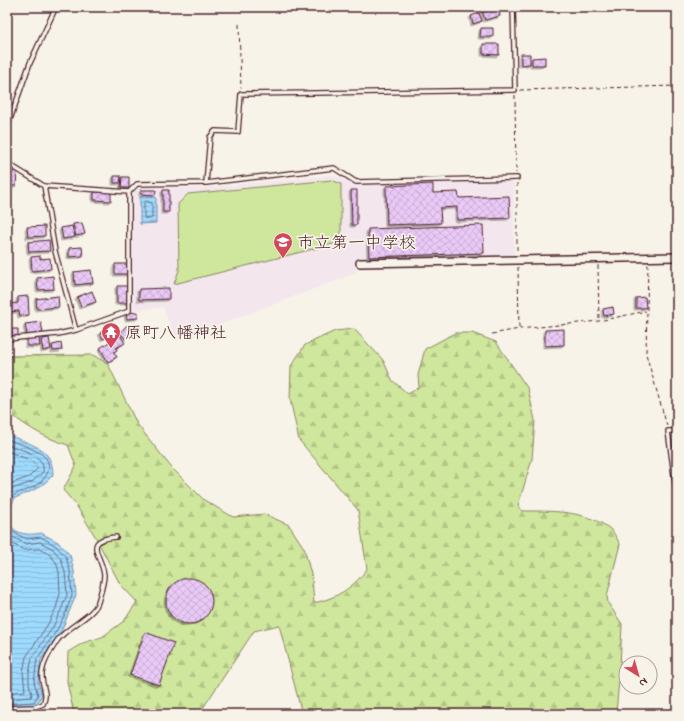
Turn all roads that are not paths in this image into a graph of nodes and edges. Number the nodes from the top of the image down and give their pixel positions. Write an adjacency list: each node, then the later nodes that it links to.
1 (56, 7): 3 (lane)
2 (514, 7): 6 (lane)
3 (7, 128)
4 (7, 163): 7 (lane)
5 (517, 178): 6 (lane)
6 (206, 183): 8 (lane)
7 (44, 186): 8 (lane); 11 (lane)
8 (129, 192): 11 (lane)
9 (677, 257): 10 (street)
10 (360, 263)
11 (76, 330): 12 (lane)
12 (7, 339)
13 (677, 431): 14 (lane)
14 (677, 497)
15 (116, 537): 16 (lane)
16 (36, 707): 17 (lane); 18 (lane)
17 (7, 708)
18 (36, 714)

